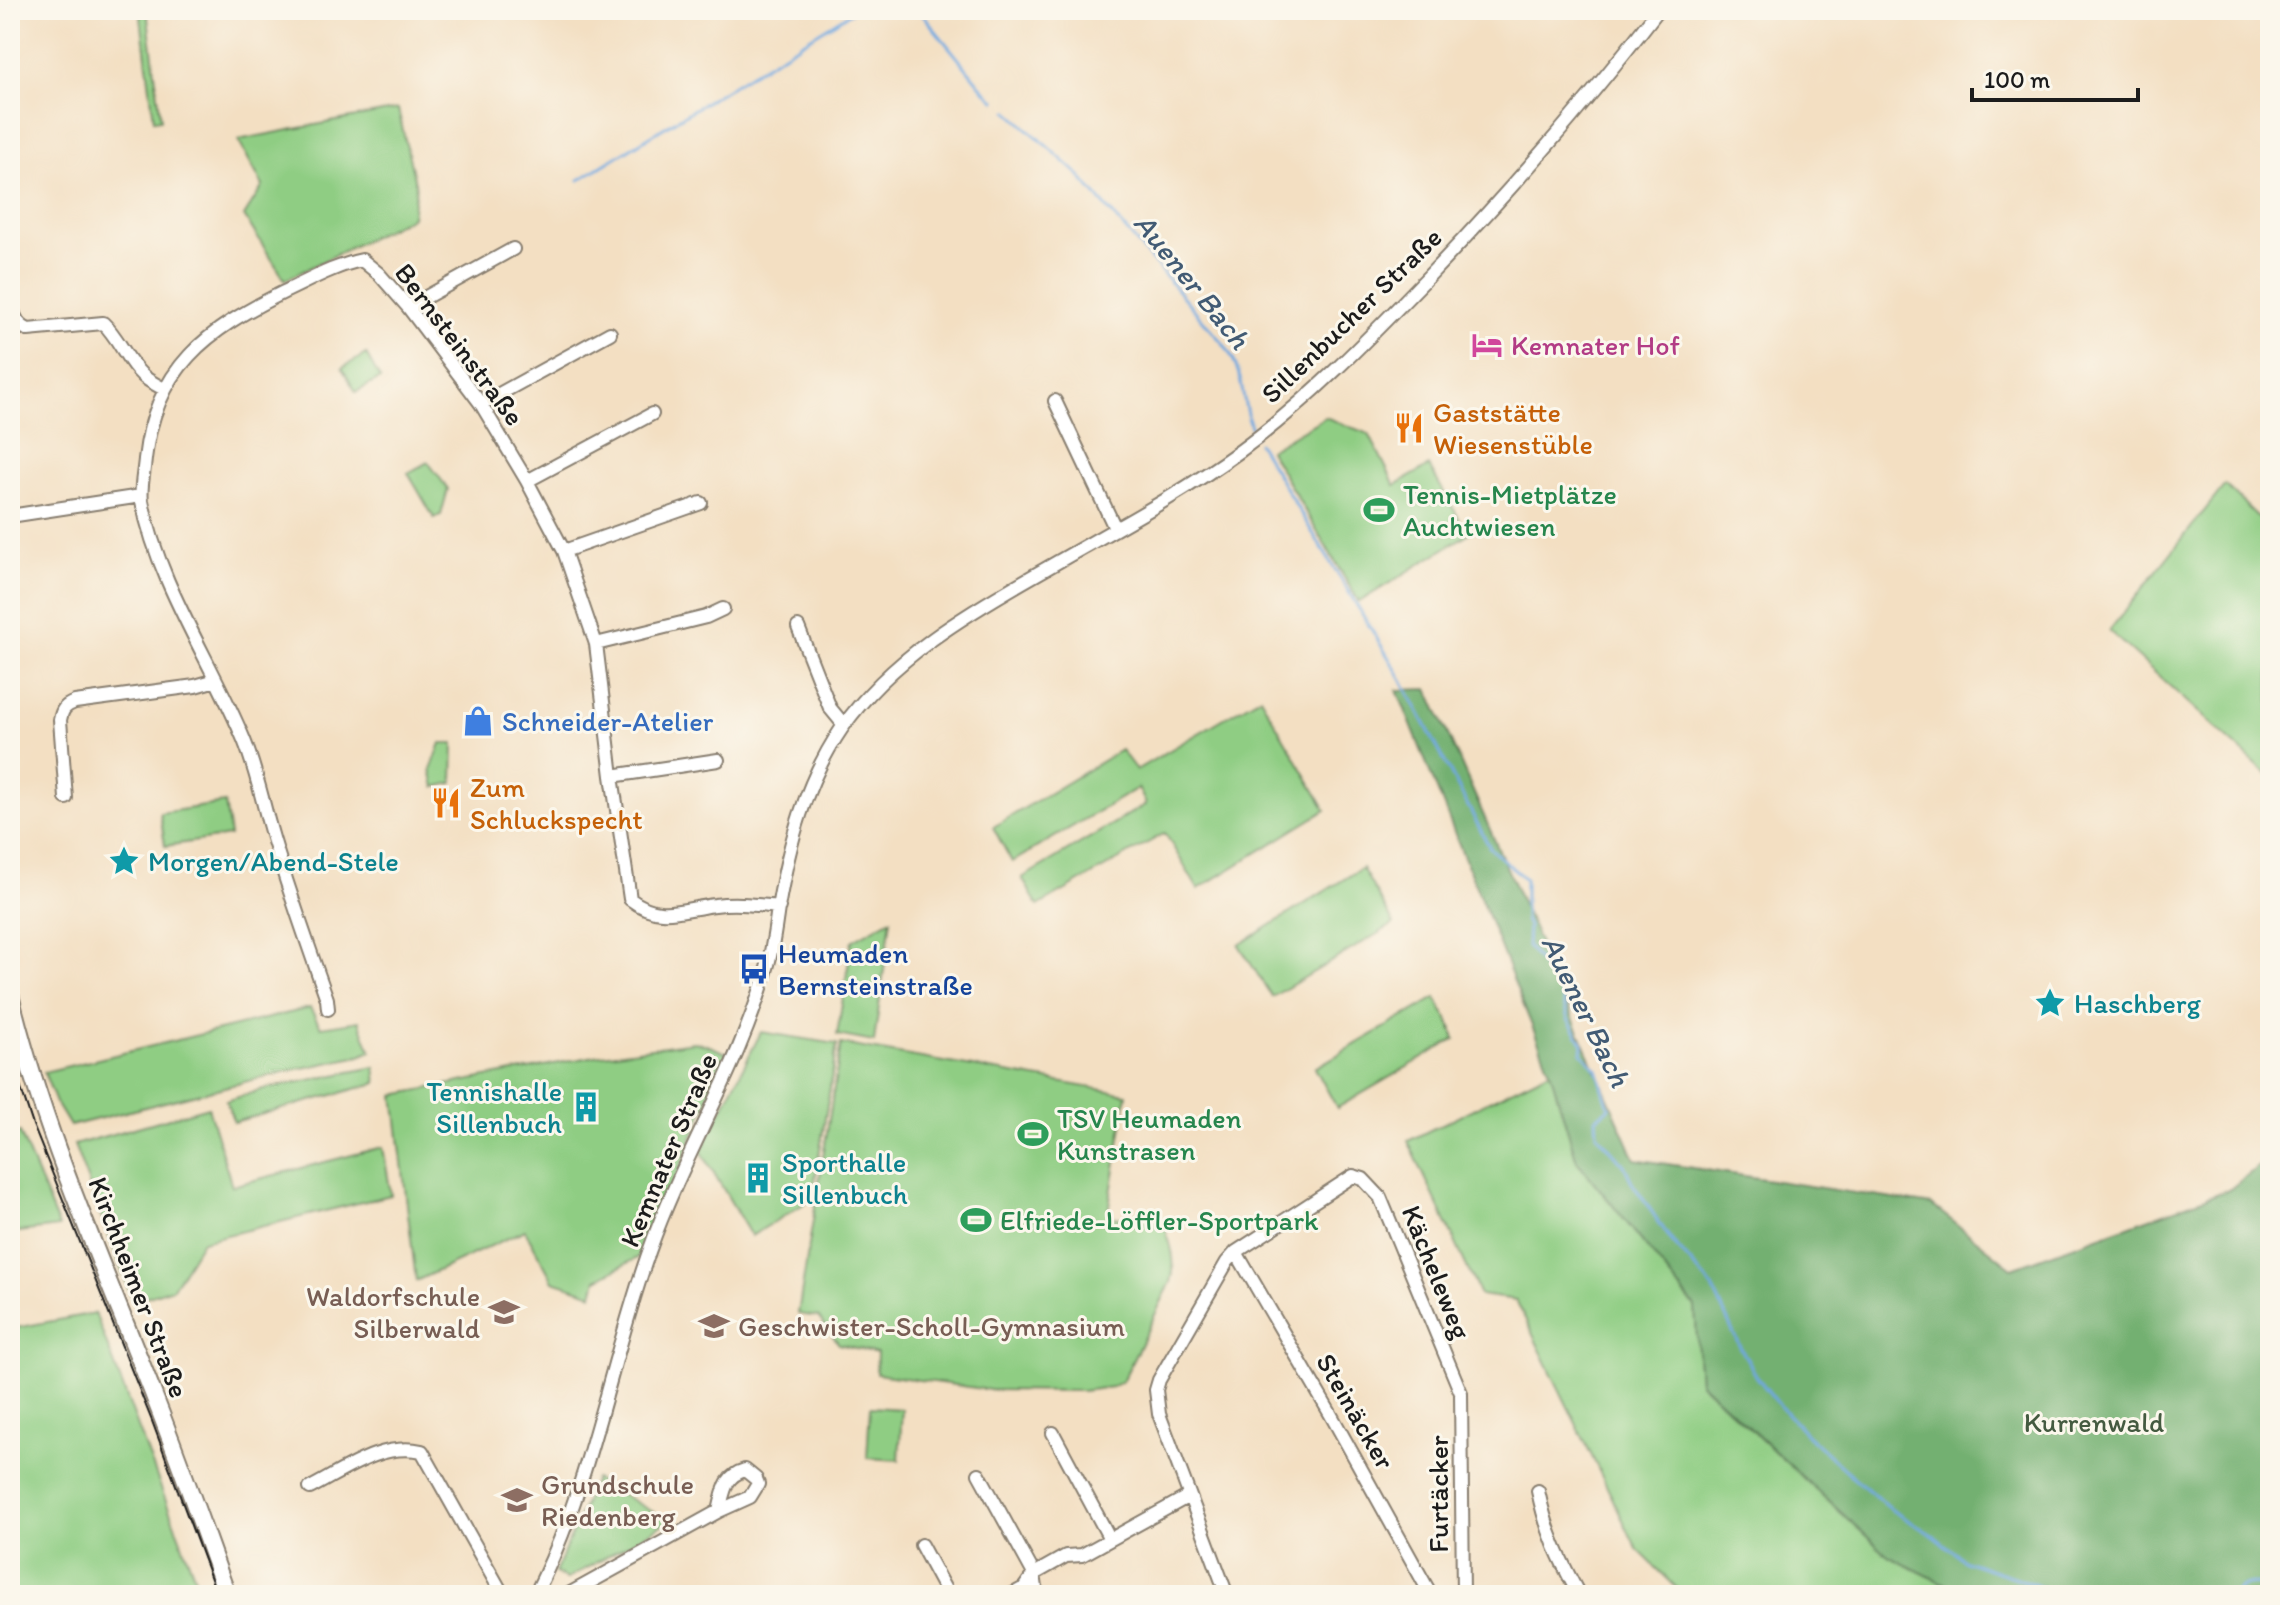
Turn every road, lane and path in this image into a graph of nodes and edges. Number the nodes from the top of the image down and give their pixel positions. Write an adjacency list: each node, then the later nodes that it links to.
1 (1658, 10): 14 (street, Sillenbucher Straße)
2 (513, 249): 4 (street)
3 (10, 291): 6 (street)
4 (408, 307): 6 (street, Bernsteinstraße); 8 (street, Bernsteinstraße)
5 (610, 333): 8 (street)
6 (164, 389): 11 (street, Bernsteinstraße)
7 (1055, 401): 14 (street)
8 (481, 404): 10 (street, Bernsteinstraße)
9 (652, 414): 10 (street)
10 (527, 481): 15 (street, Bernsteinstraße)
11 (141, 496): 13 (street); 20 (street, Bernsteinstraße)
12 (701, 503): 15 (street)
13 (10, 516)
14 (1115, 528): 16 (street, Sillenbucher Straße)
15 (564, 551): 19 (street, Bernsteinstraße)
16 (1018, 584): 21 (street, Kemnater Straße)
17 (723, 609): 19 (street)
18 (798, 627): 21 (street)
19 (596, 644): 23 (street, Bernsteinstraße)
20 (216, 680): 24 (street); 26 (street, Bernsteinstraße)
21 (844, 725): 25 (street, Kemnater Straße)
22 (718, 760): 23 (street)
23 (612, 776): 25 (street, Bernsteinstraße)
24 (66, 798)
25 (779, 907): 44 (street, Kemnater Straße)
26 (328, 1009)
27 (12, 1011): 29 (main road, Kirchheimer Straße)
28 (10, 1048): 29 (main road)
29 (28, 1065): 42 (main road, Kirchheimer Straße)
30 (1236, 1252): 31 (street, Kächeleweg); 36 (street); 49 (street, Steinäcker)
31 (1461, 1393): 50 (street, Furtäcker)
32 (1053, 1433): 38 (street)
33 (979, 1474): 40 (street)
34 (310, 1488): 43 (street)
35 (1538, 1491): 51 (street)
36 (1189, 1496): 38 (street); 41 (street)
37 (719, 1511): 45 (street)
38 (1110, 1539): 40 (street)
39 (921, 1545): 46 (street)
40 (1034, 1574): 47 (street); 48 (street)
41 (1225, 1594)
42 (227, 1595)
43 (503, 1595)
44 (535, 1595)
45 (567, 1595)
46 (948, 1595)
47 (1011, 1595)
48 (1037, 1595)
49 (1431, 1595)
50 (1463, 1595)
51 (1579, 1595)

